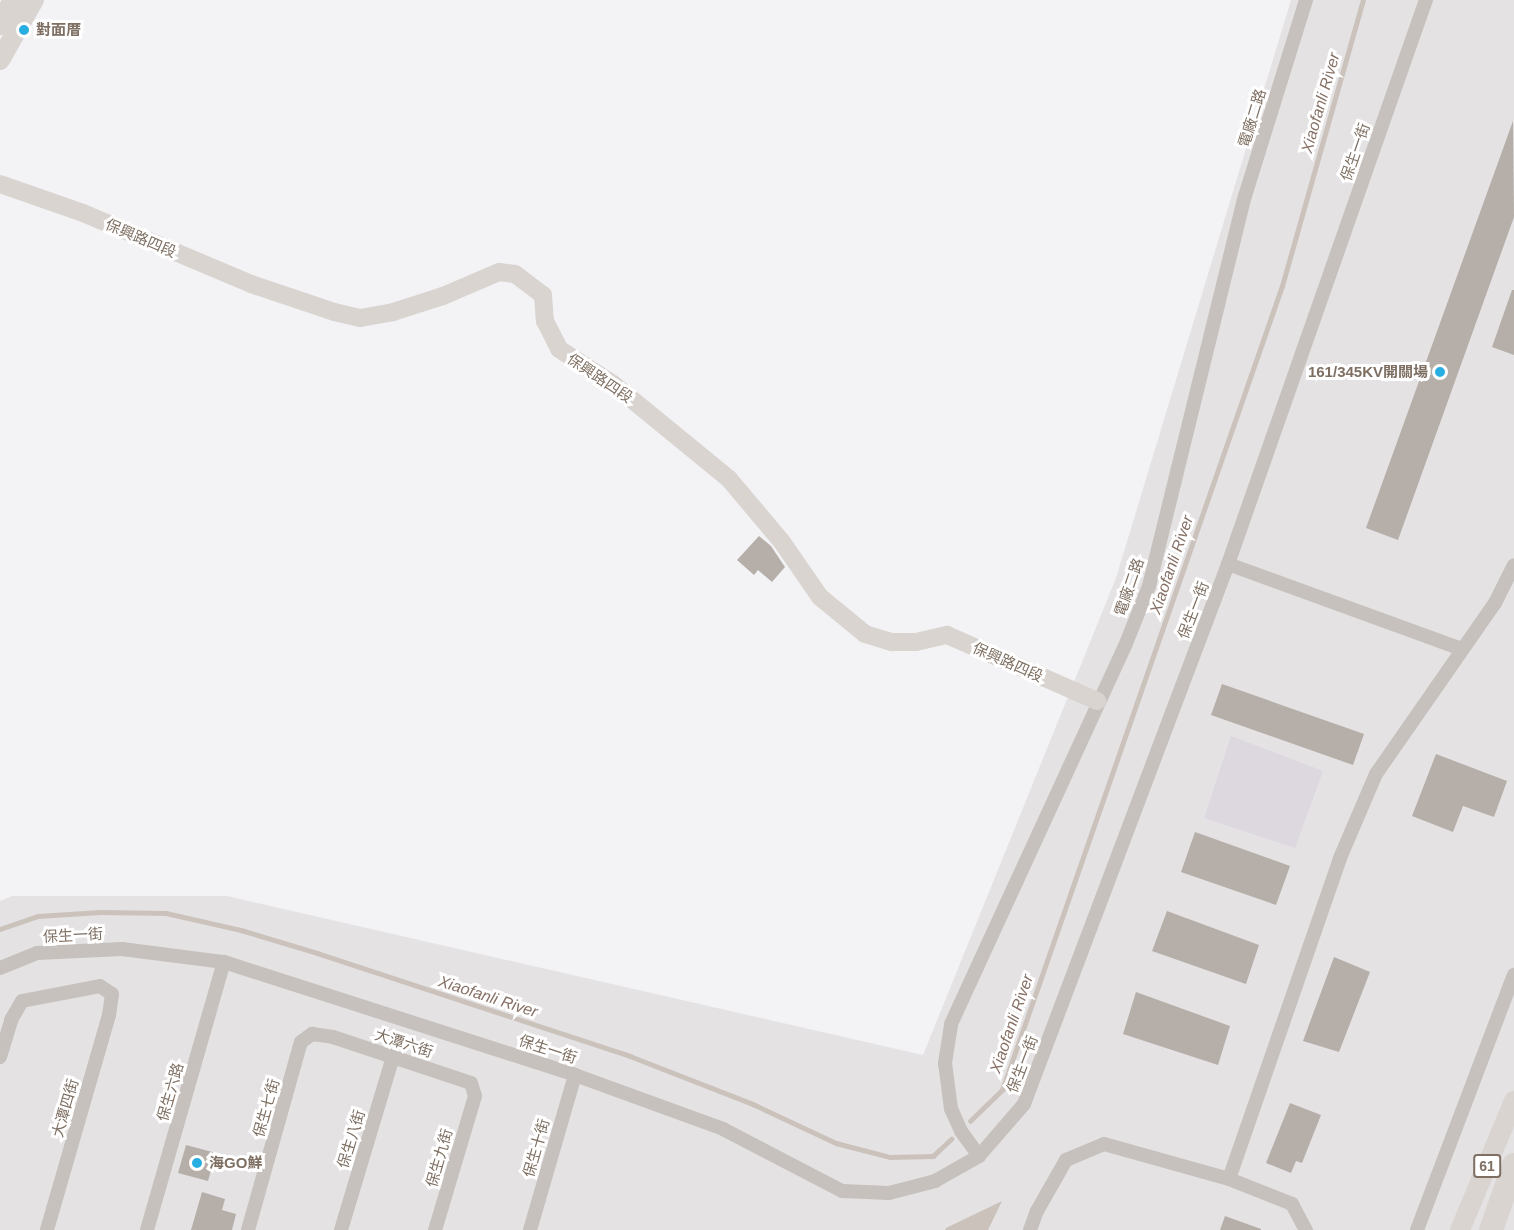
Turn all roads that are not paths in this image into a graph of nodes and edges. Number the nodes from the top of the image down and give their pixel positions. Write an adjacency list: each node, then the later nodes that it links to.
1 (13, 0): 5 (main road)
2 (34, 0): 6 (main road)
3 (1306, 0): 11 (street, 電廠二路)
4 (1426, 0): 8 (street, 保生一街)
5 (0, 25)
6 (0, 60)
7 (0, 184): 11 (street, 保興路四段)
8 (1228, 564): 10 (street); 21 (street, 保生一街)
9 (1514, 565): 10 (street)
10 (1462, 649): 23 (street)
11 (1097, 701): 21 (street, 電廠二路)
12 (224, 962): 13 (street, 保生一街); 18 (street, 保生一街); 25 (street, 保生六路)
13 (0, 968)
14 (1514, 975): 32 (street)
15 (312, 1034): 17 (street, 大潭六街); 26 (street, 保生七街)
16 (0, 1057): 24 (street, 大潭四街)
17 (393, 1057): 19 (street, 大潭六街); 27 (street, 保生八街)
18 (575, 1075): 21 (street, 保生一街); 29 (street, 保生十街)
19 (475, 1096): 28 (street, 保生九街)
20 (1514, 1101): 33 (main road, 61)
21 (979, 1156)
22 (1514, 1165): 34 (highway, 61)
23 (1230, 1179): 30 (street); 31 (street)
24 (47, 1230)
25 (147, 1230)
26 (248, 1230)
27 (341, 1230)
28 (435, 1230)
29 (530, 1230)
30 (1030, 1230)
31 (1306, 1230)
32 (1417, 1230)
33 (1460, 1230)
34 (1491, 1230)

